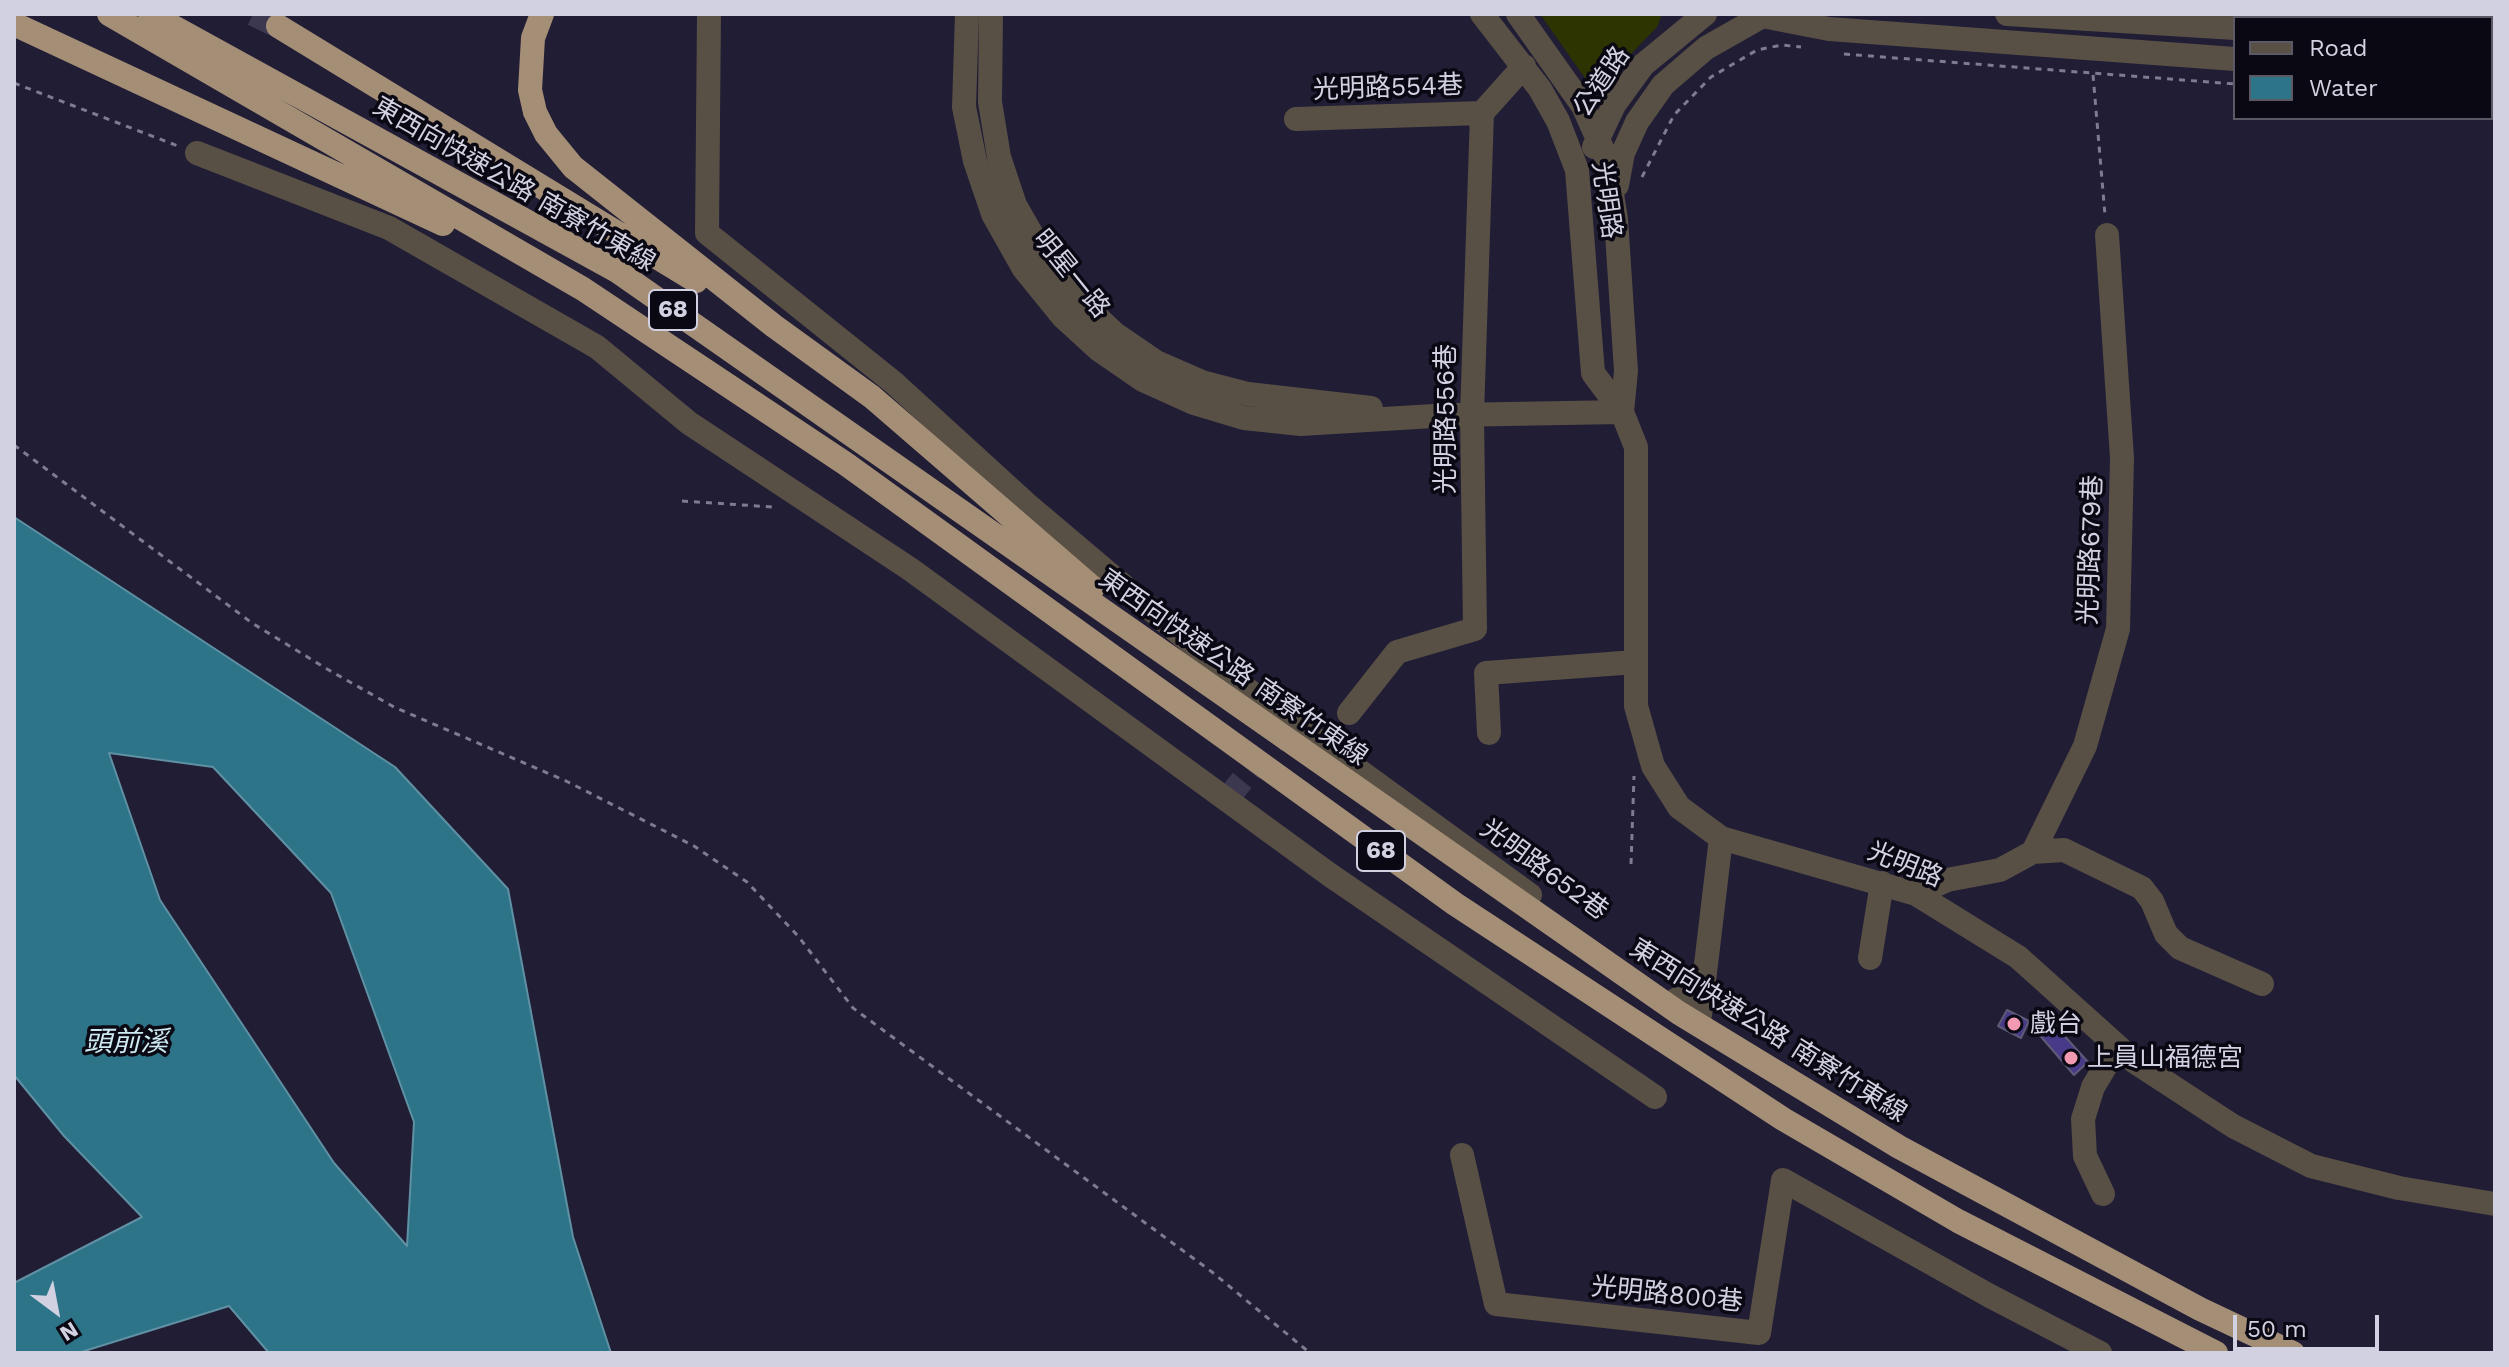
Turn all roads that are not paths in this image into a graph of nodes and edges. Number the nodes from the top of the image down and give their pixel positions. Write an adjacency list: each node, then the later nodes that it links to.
1 (109, 14): 26 (highway, 68)
2 (150, 14): 30 (highway, 東西向快速公路 南寮竹東線 / 68)
3 (542, 14): 27 (highway)
4 (709, 14): 34 (street, 光明路652巷)
5 (967, 14): 29 (street, 明星一路)
6 (991, 14): 29 (street, 明星一路)
7 (1482, 14): 18 (street, 光明路)
8 (1518, 14): 21 (street, 光明路)
9 (1705, 14): 21 (street, 公道路)
10 (2007, 14): 12 (street)
11 (1759, 15): 16 (street, 公道路); 24 (street, 公道路)
12 (2015, 15): 15 (street); 16 (street)
13 (14, 24): 26 (highway)
14 (278, 26): 27 (highway)
15 (2233, 28)
16 (2012, 44): 17 (street, 公道路)
17 (2233, 59)
18 (1524, 66): 19 (street); 23 (street, 光明路)
19 (1482, 113): 20 (street, 光明路554巷); 29 (street, 光明路556巷)
20 (1296, 119)
21 (1598, 134): 23 (street, 公道路); 24 (street, 光明路)
22 (197, 153): 41 (street)
23 (1583, 204): 28 (street, 光明路)
24 (1616, 219): 28 (street, 光明路)
25 (2107, 235): 35 (street, 光明路679巷)
26 (583, 289): 46 (highway, 68)
27 (774, 326): 30 (highway)
28 (1622, 412): 29 (street, 明星一路); 31 (street, 光明路)
29 (1461, 415): 32 (street, 光明路556巷)
30 (1166, 654): 47 (highway, 東西向快速公路 南寮竹東線 / 68)
31 (1636, 662): 33 (street); 34 (street, 光明路)
32 (1349, 713)
33 (1489, 733)
34 (1721, 838): 36 (street, 光明路)
35 (2033, 852): 37 (street); 39 (street)
36 (1882, 883): 37 (street, 光明路); 38 (street)
37 (1916, 894): 40 (street, 光明路)
38 (1870, 958)
39 (2262, 984)
40 (2117, 1047): 43 (street); 44 (street, 光明路)
41 (1655, 1097)
42 (1462, 1155): 45 (street, 光明路800巷)
43 (2103, 1194)
44 (2495, 1204)
45 (2100, 1353)
46 (2216, 1353)
47 (2293, 1353)

